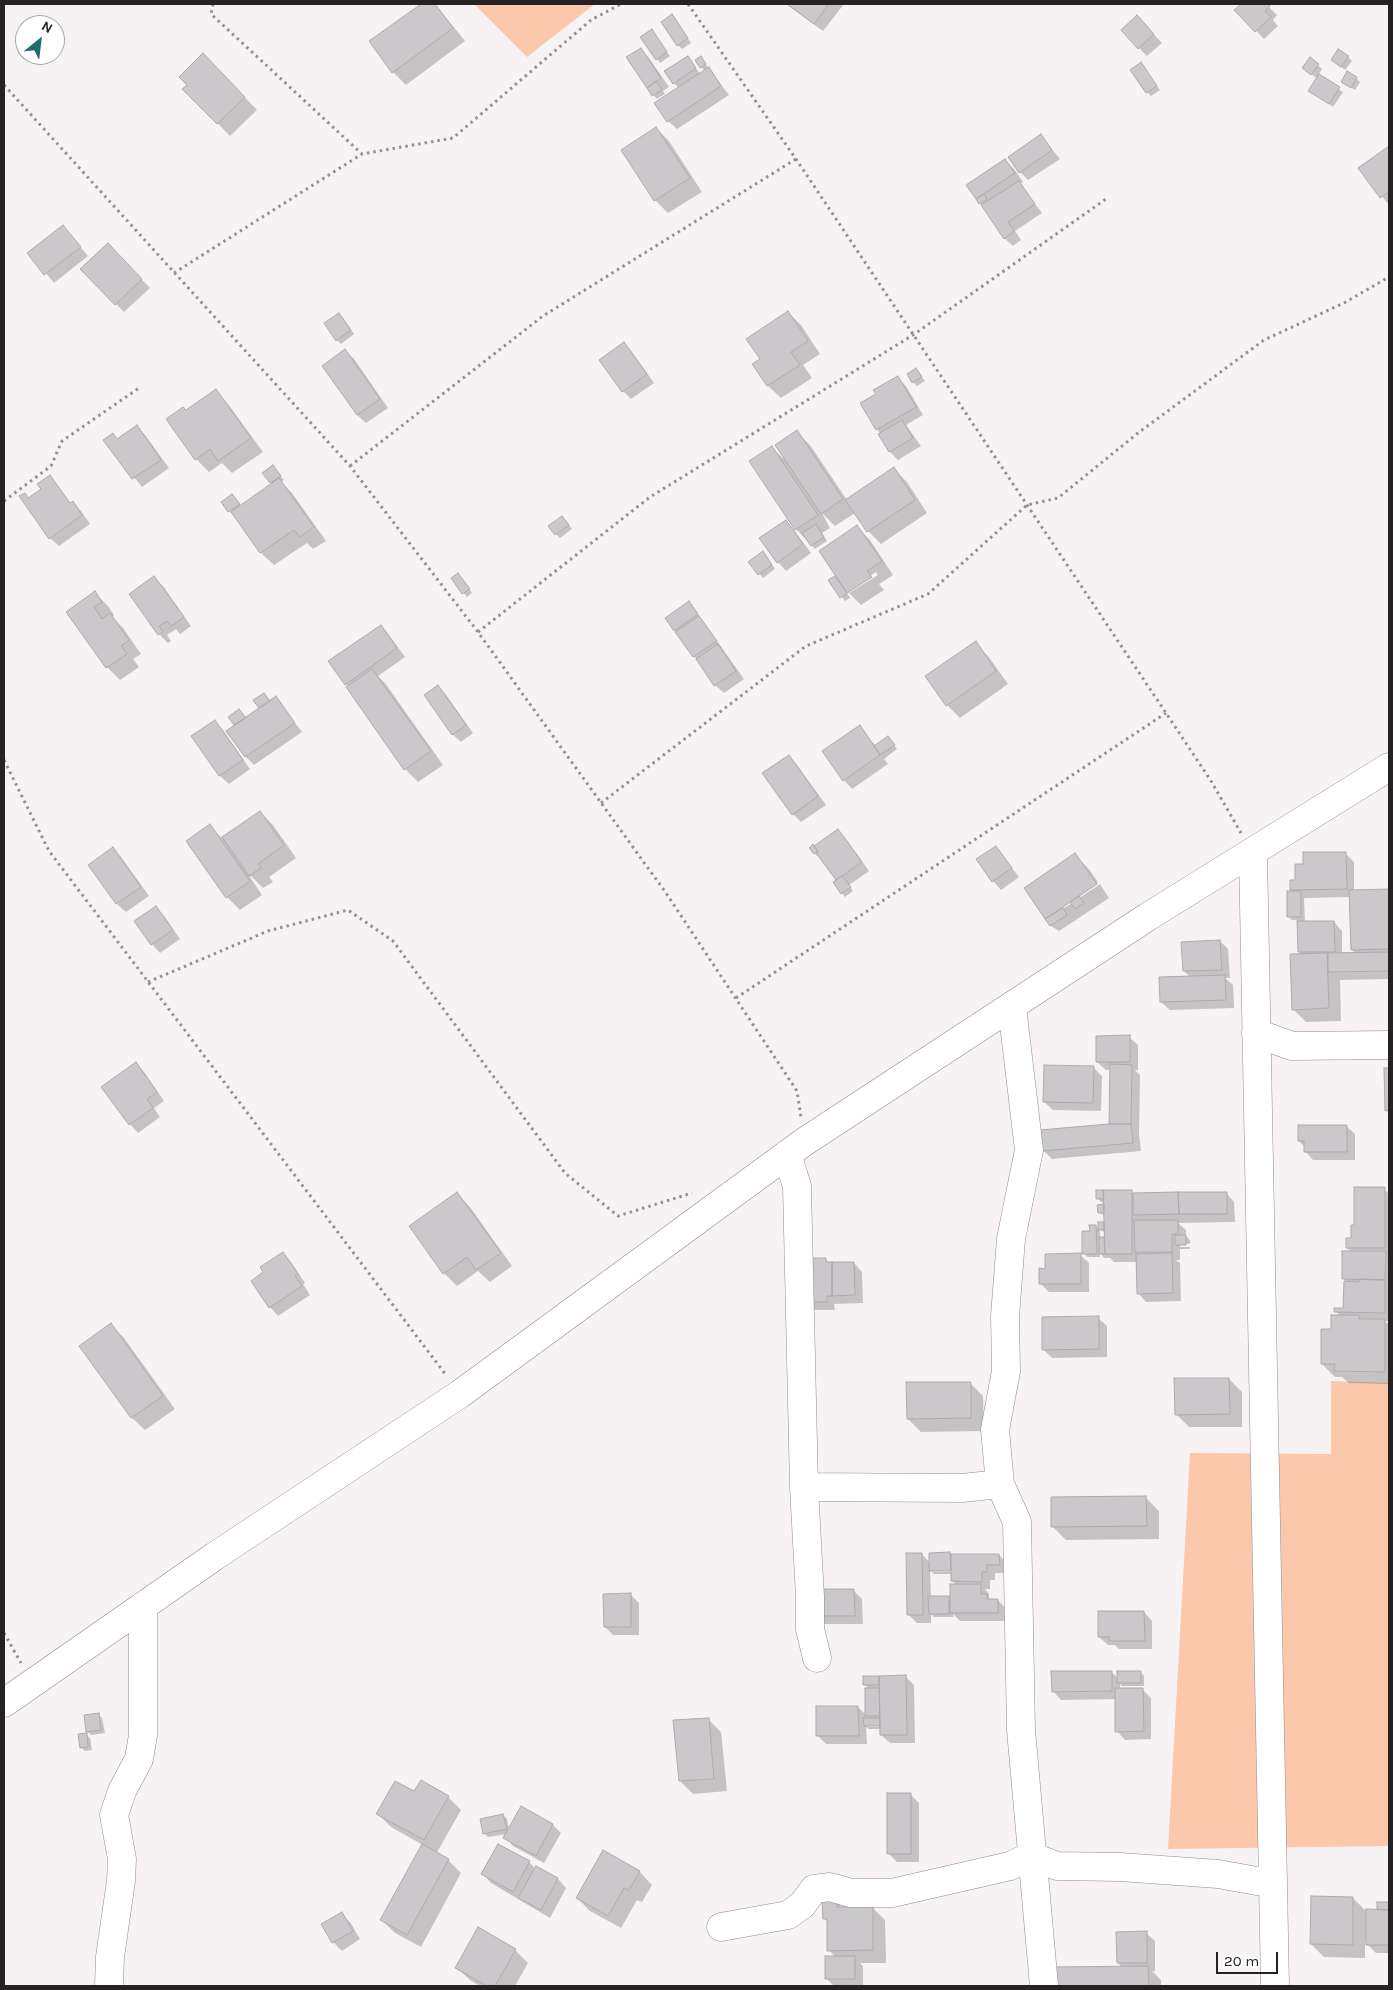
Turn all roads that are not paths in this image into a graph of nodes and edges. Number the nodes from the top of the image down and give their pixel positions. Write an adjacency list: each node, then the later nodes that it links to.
1 (1389, 767): 2 (street)
2 (1253, 853): 3 (street); 4 (street)
3 (1012, 1007): 6 (street); 7 (street)
4 (1256, 1033): 5 (street); 13 (street)
5 (1389, 1045)
6 (796, 1148): 8 (street); 9 (street)
7 (1000, 1484): 8 (street); 12 (street)
8 (804, 1487): 10 (street)
9 (143, 1606): 11 (street); 15 (street)
10 (817, 1658)
11 (4, 1703)
12 (1031, 1856): 13 (street); 14 (street); 16 (street)
13 (1273, 1878): 17 (street)
14 (721, 1927)
15 (109, 1986)
16 (1044, 1986)
17 (1275, 1986)

